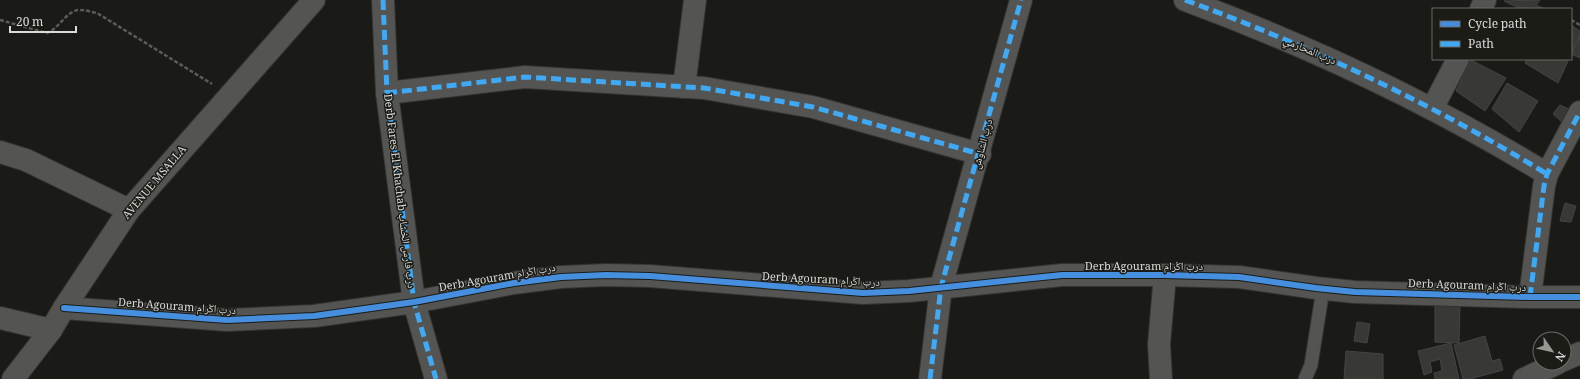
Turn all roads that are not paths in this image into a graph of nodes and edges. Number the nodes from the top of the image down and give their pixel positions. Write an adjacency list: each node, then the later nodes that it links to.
1 (314, 0): 14 (street, AVENUE MSALLA)
2 (383, 0): 8 (street, Derb Fares El Khachab درب فارس الخشاب)
3 (695, 0): 7 (street)
4 (1021, 0): 12 (street, درب الشاوش)
5 (1185, 0): 9 (street, درب المحارمي)
6 (1457, 60): 9 (street)
7 (684, 87): 8 (street); 12 (street)
8 (387, 92): 20 (street, Derb Fares El Khachab درب فارس الخشاب)
9 (1432, 109): 13 (street, درب المحارمي)
10 (1580, 112): 13 (street)
11 (0, 152): 14 (street)
12 (980, 154): 16 (street, درب الشاوش)
13 (1547, 174): 18 (street)
14 (129, 210): 21 (street, AVENUE MSALLA)
15 (1165, 275): 16 (street, Derb Agouram درب اڭرام); 17 (street, Derb Agouram درب اڭرام); 28 (street)
16 (941, 287): 20 (street, Derb Agouram درب اڭرام); 27 (street, درب الشاوش)
17 (1323, 289): 18 (street, Derb Agouram درب اڭرام); 29 (lane)
18 (1530, 297): 19 (street, Derb Agouram درب اڭرام)
19 (1580, 297)
20 (414, 302): 21 (street, Derb Agouram درب اڭرام); 26 (street, Derb Fares El Khachab درب فارس الخشاب)
21 (64, 308): 23 (street, AVENUE MSALLA)
22 (0, 318): 23 (street)
23 (50, 330): 25 (street, AVENUE MSALLA)
24 (1541, 371): 30 (street)
25 (13, 379)
26 (436, 379)
27 (930, 379)
28 (1161, 379)
29 (1305, 379)
30 (1524, 379)

